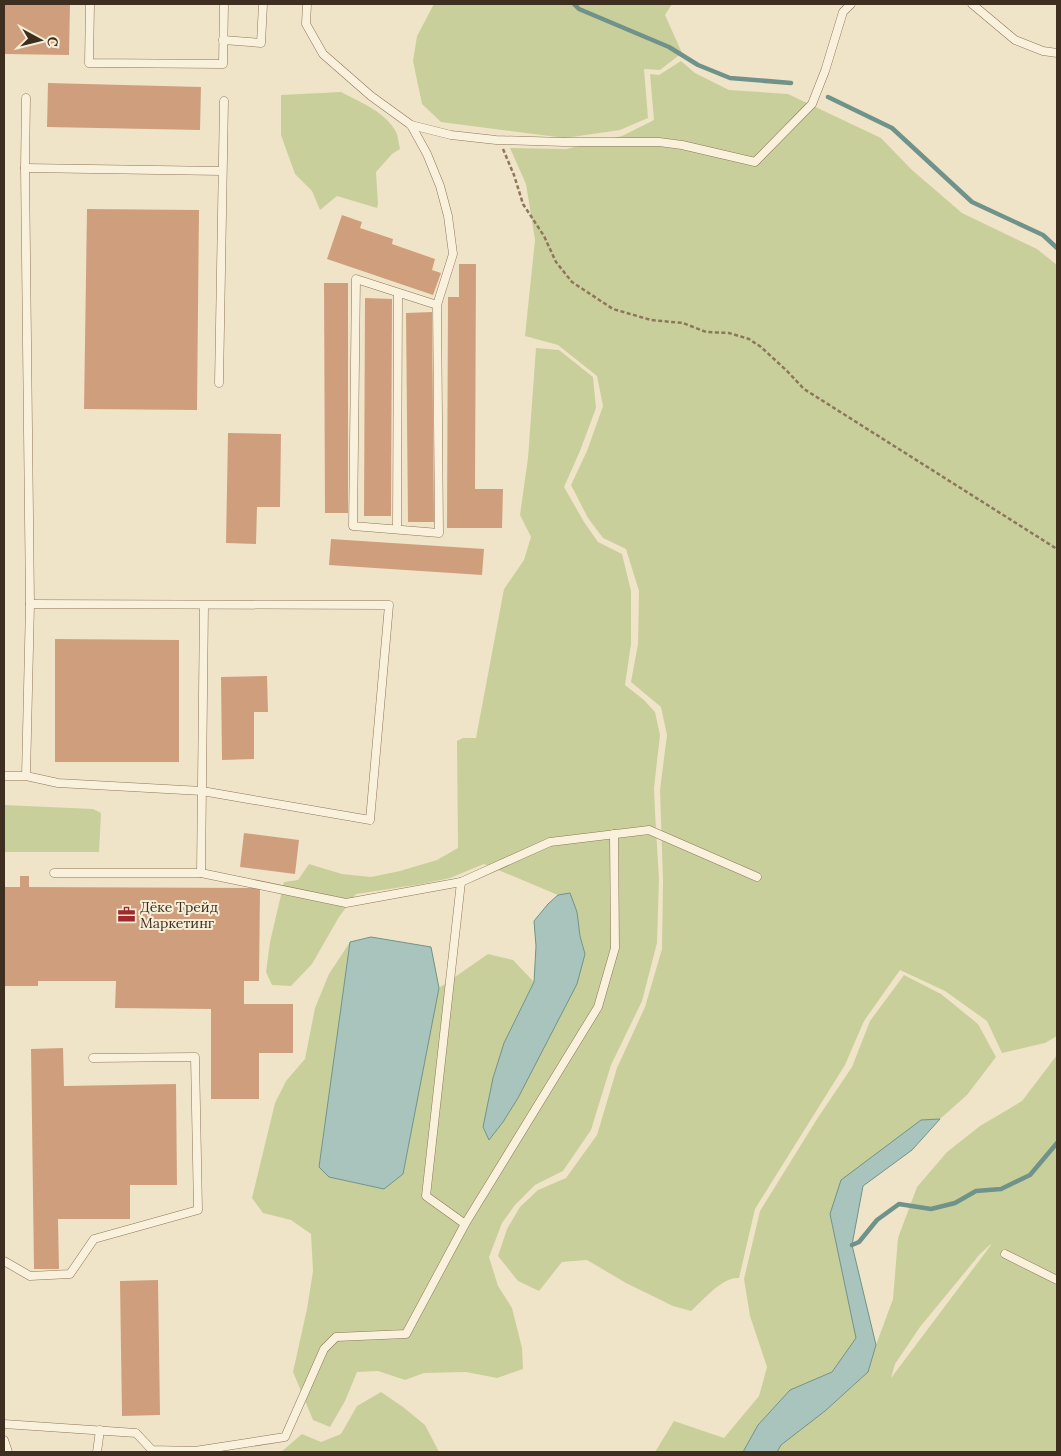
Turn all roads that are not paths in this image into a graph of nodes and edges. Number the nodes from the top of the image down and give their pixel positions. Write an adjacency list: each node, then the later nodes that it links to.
1 (90, 4): 7 (lane)
2 (224, 4): 7 (lane)
3 (263, 4): 7 (lane)
4 (307, 4): 11 (lane)
5 (851, 4): 11 (lane)
6 (972, 4): 8 (lane)
7 (223, 40)
8 (1057, 54)
9 (26, 98): 12 (lane)
10 (224, 101): 13 (lane)
11 (411, 125): 15 (lane)
12 (25, 168): 13 (lane); 18 (lane)
13 (222, 171): 16 (lane)
14 (398, 293): 15 (lane); 17 (lane); 17 (lane)
15 (437, 305): 17 (lane)
16 (219, 383)
17 (397, 529)
18 (30, 604): 19 (lane); 21 (lane)
19 (204, 605): 22 (lane); 22 (lane)
20 (4, 776): 21 (lane)
21 (26, 776): 22 (lane)
22 (202, 791): 25 (lane)
23 (614, 834): 26 (lane); 27 (lane); 29 (lane)
24 (54, 873): 25 (lane)
25 (202, 873): 27 (lane)
26 (757, 878)
27 (461, 882): 29 (lane)
28 (93, 1058): 31 (lane)
29 (465, 1224): 34 (lane)
30 (1005, 1254): 32 (lane)
31 (4, 1261)
32 (1057, 1280)
33 (4, 1424): 34 (lane)
34 (100, 1430): 37 (lane)
35 (4, 1440): 36 (lane)
36 (8, 1452)
37 (97, 1452)

